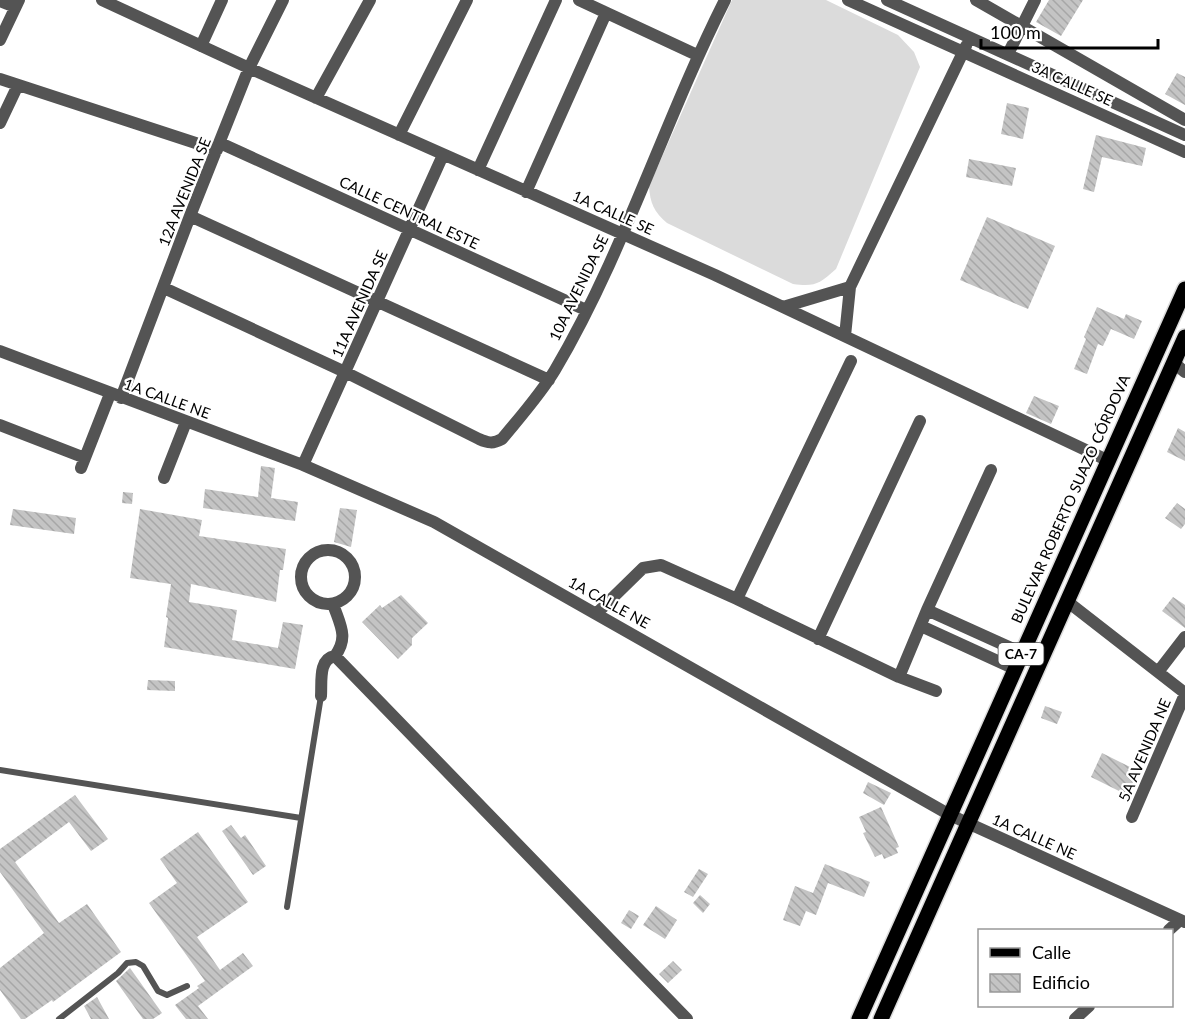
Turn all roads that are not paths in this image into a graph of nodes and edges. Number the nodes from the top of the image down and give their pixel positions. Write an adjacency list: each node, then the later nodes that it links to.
1 (222, 0): 19 (street)
2 (283, 0): 23 (street, 12A AVENIDA SE)
3 (370, 0): 26 (street)
4 (467, 0): 29 (street)
5 (556, 0): 34 (street)
6 (579, 0): 15 (street)
7 (725, 0): 22 (street, 10A AVENIDA SE)
8 (848, 0): 20 (street, 3A CALLE SE)
9 (887, 0): 17 (street, 3A CALLE SE)
10 (976, 0): 16 (street, 3A CALLE SE)
11 (1035, 0): 16 (street)
12 (0, 1): 14 (street)
13 (107, 1): 19 (street, 1A CALLE SE)
14 (17, 4): 18 (street)
15 (606, 13): 22 (street); 35 (street)
16 (1022, 26): 21 (street); 27 (street, 3A CALLE SE)
17 (970, 37): 20 (street); 21 (street, 3A CALLE SE)
18 (0, 40)
19 (201, 46): 23 (street, 1A CALLE SE)
20 (963, 52): 32 (street, 3A CALLE SE); 39 (street)
21 (1008, 54): 30 (street, 3A CALLE SE)
22 (697, 55): 38 (street, 10A AVENIDA SE)
23 (249, 68): 26 (street, 1A CALLE SE); 31 (street, 12A AVENIDA SE)
24 (0, 79): 25 (street, CALLE CENTRAL ESTE)
25 (18, 85): 28 (street); 31 (street, CALLE CENTRAL ESTE)
26 (316, 98): 29 (street, 1A CALLE SE)
27 (1185, 120)
28 (0, 123)
29 (399, 135): 33 (street, 1A CALLE SE)
30 (1185, 135)
31 (219, 146): 36 (street, 12A AVENIDA SE); 37 (street, CALLE CENTRAL ESTE)
32 (1185, 152)
33 (443, 155): 34 (street, 1A CALLE SE); 37 (street, 11A AVENIDA SE)
34 (478, 170): 35 (street, 1A CALLE SE)
35 (526, 192): 38 (street, 1A CALLE SE)
36 (190, 216): 40 (street, 12A AVENIDA SE); 42 (street)
37 (409, 231): 42 (street, 11A AVENIDA SE); 44 (street, CALLE CENTRAL ESTE)
38 (623, 234): 43 (street, 1A CALLE SE); 44 (street, 10A AVENIDA SE)
39 (850, 287): 43 (street); 45 (street)
40 (164, 288): 50 (street); 52 (street, 12A AVENIDA SE)
41 (1185, 289): 56 (main road, BULEVAR ROBERTO SUAZO CÓRDOVA / CA-7)
42 (377, 302): 50 (street, 11A AVENIDA SE); 51 (street)
43 (783, 307): 45 (street, 1A CALLE SE)
44 (586, 310): 51 (street, 10A AVENIDA SE)
45 (845, 336): 56 (street, 1A CALLE SE)
46 (1185, 337): 49 (main road, CA-7)
47 (0, 351): 52 (street, 1A CALLE NE)
48 (851, 361): 60 (street)
49 (1179, 368): 61 (main road, CA-7)
50 (345, 372): 51 (street, 10A AVENIDA SE); 57 (street, 11A AVENIDA SE)
51 (549, 380)
52 (115, 396): 54 (street, 1A CALLE NE); 55 (street, 12A AVENIDA SE)
53 (920, 421): 67 (street)
54 (186, 422): 57 (street, 1A CALLE NE); 59 (street)
55 (0, 425)
56 (1109, 461): 68 (main road, BULEVAR ROBERTO SUAZO CÓRDOVA / CA-7)
57 (303, 465): 64 (street, 1A CALLE NE)
58 (991, 470): 63 (street)
59 (164, 478)
60 (737, 599): 64 (street); 67 (street)
61 (1068, 602): 71 (street); 80 (main road, CA-7)
62 (333, 604): 62 (street); 69 (street)
63 (927, 610): 65 (street); 68 (street)
64 (597, 613): 77 (street, 1A CALLE NE)
65 (921, 627): 70 (street); 72 (street)
66 (1185, 637): 71 (street)
67 (818, 639): 72 (street)
68 (1022, 653): 70 (main road, BULEVAR ROBERTO SUAZO CÓRDOVA / CA-7)
69 (335, 656): 75 (street); 86 (street)
70 (1016, 669): 77 (main road, BULEVAR ROBERTO SUAZO CÓRDOVA / CA-7)
71 (1158, 672): 74 (street)
72 (899, 677): 73 (street)
73 (936, 690)
74 (1185, 694): 78 (street, 5A AVENIDA NE)
75 (321, 696): 79 (lane)
76 (0, 770): 79 (lane)
77 (950, 815): 80 (street, 1A CALLE NE); 87 (main road, BULEVAR ROBERTO SUAZO CÓRDOVA / CA-7)
78 (1132, 817)
79 (301, 818): 81 (lane)
80 (967, 823): 82 (street, 1A CALLE NE); 88 (main road, CA-7)
81 (287, 907)
82 (1183, 921)
83 (187, 986): 85 (lane)
84 (1087, 1007): 89 (street)
85 (59, 1019)
86 (687, 1019)
87 (859, 1019)
88 (880, 1019)
89 (1075, 1019)

